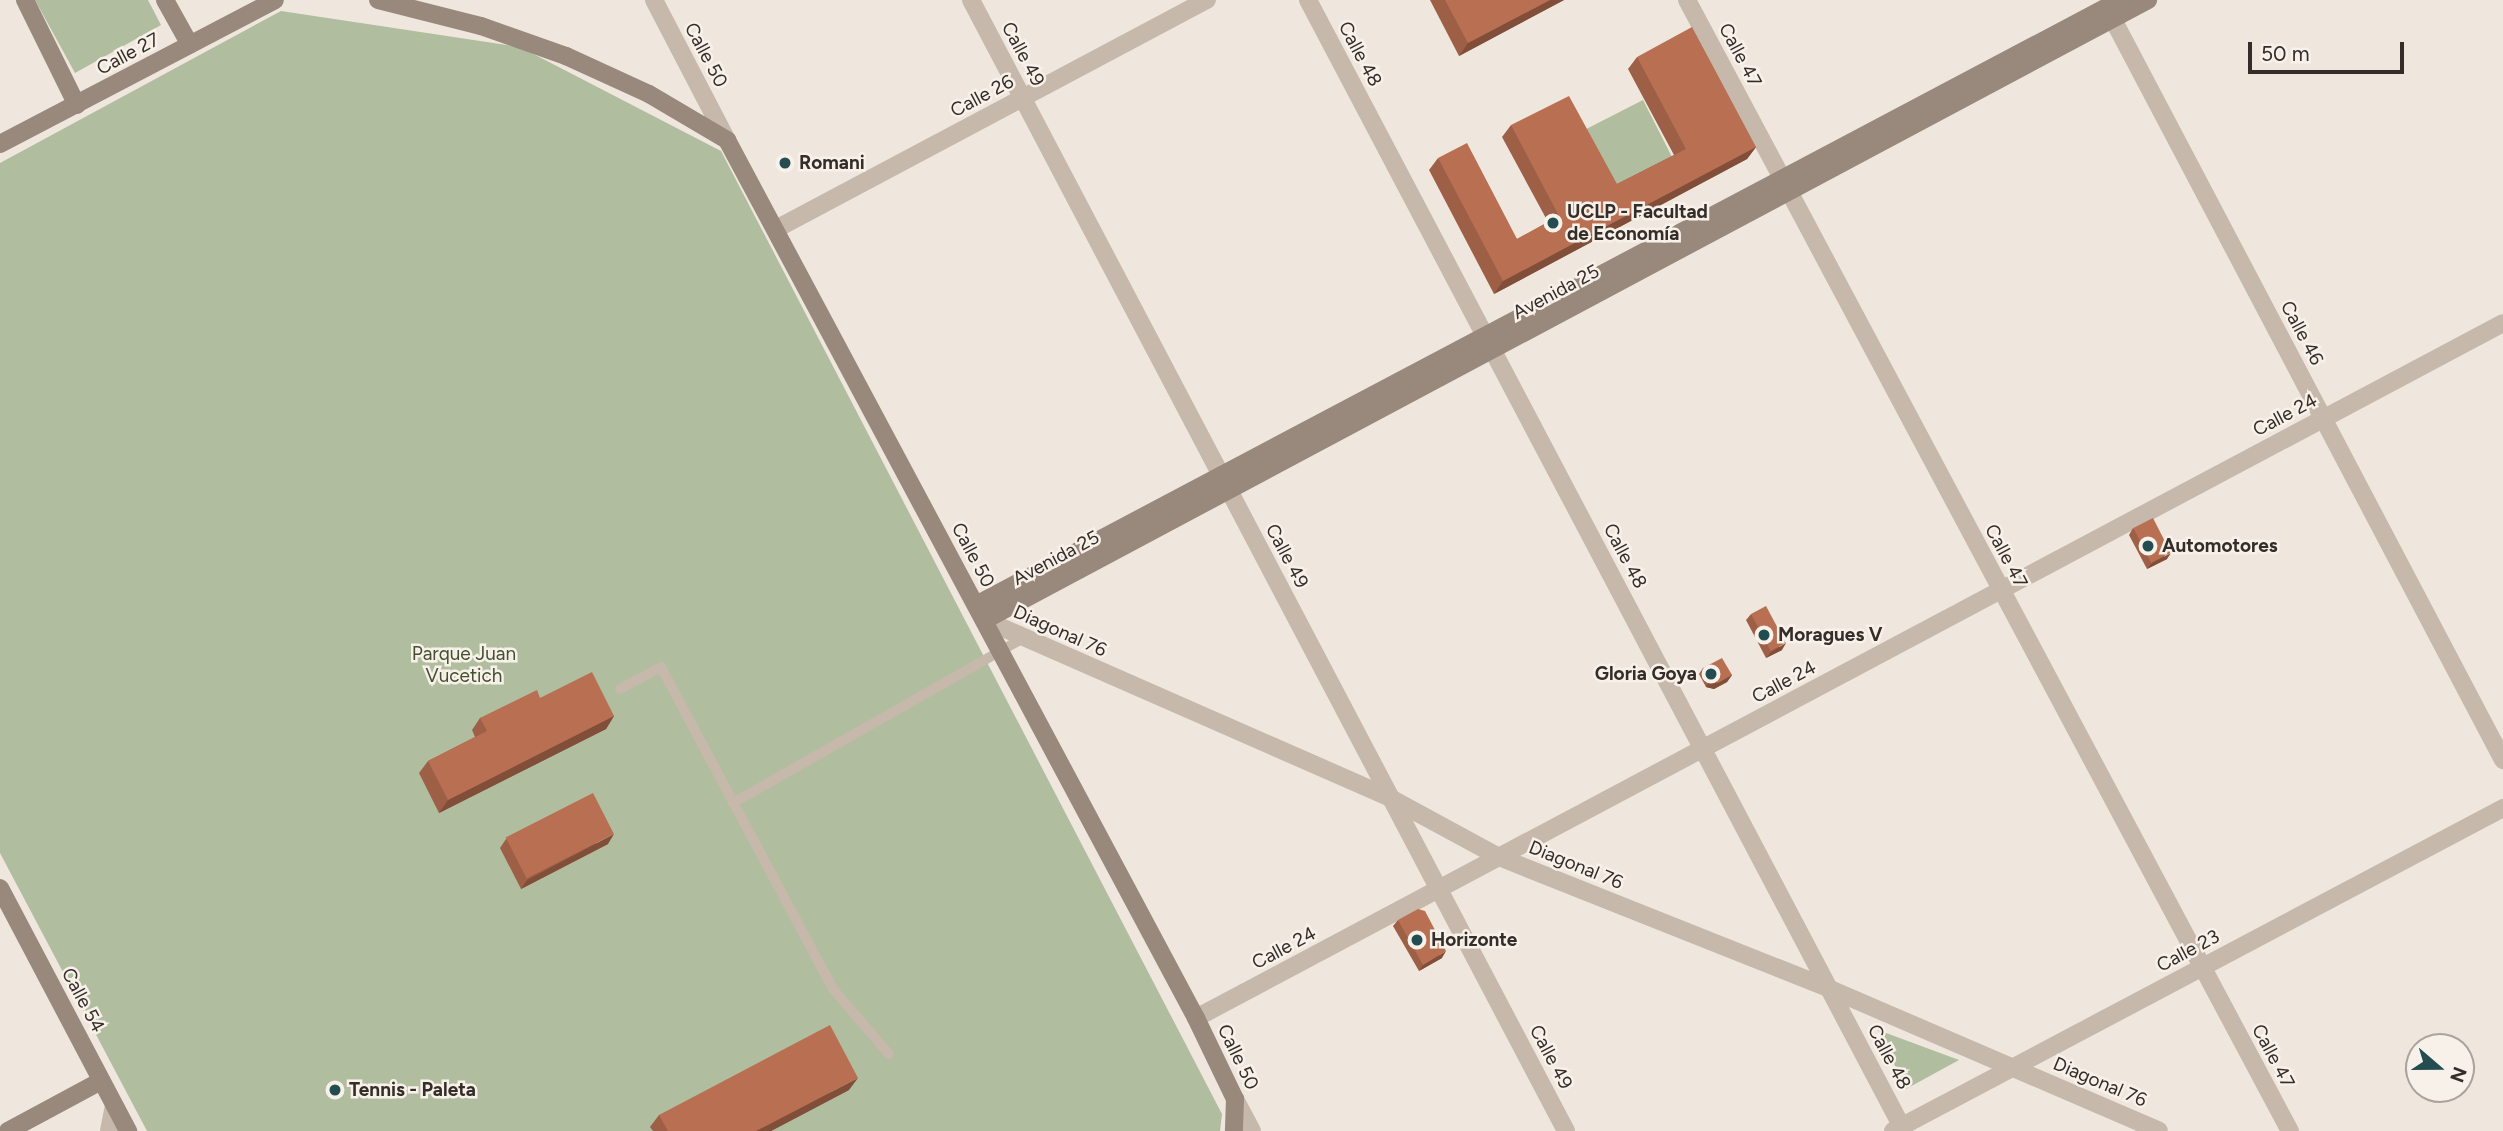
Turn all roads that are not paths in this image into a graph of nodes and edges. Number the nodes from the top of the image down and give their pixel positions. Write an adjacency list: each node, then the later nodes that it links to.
1 (25, 0): 14 (main road)
2 (165, 0): 12 (main road)
3 (275, 0): 12 (main road, Calle 27)
4 (377, 0): 15 (main road)
5 (654, 0): 15 (street, Calle 50)
6 (971, 0): 13 (street, Calle 49)
7 (1207, 0): 13 (street, Calle 26)
8 (1308, 0): 20 (street, Calle 48)
9 (1687, 0): 17 (street, Calle 47)
10 (2148, 0): 11 (main road, Avenida 25)
11 (2110, 7): 17 (main road, Avenida 25); 21 (street, Calle 46)
12 (190, 45): 14 (main road, Calle 27)
13 (1023, 98): 18 (street, Calle 26); 22 (street, Calle 49)
14 (77, 105): 16 (main road, Calle 27)
15 (727, 140): 18 (main road, Calle 50)
16 (0, 144)
17 (1786, 185): 20 (main road, Avenida 25); 23 (street, Calle 47)
18 (776, 229): 24 (main road, Calle 50)
19 (2503, 323): 21 (street, Calle 24)
20 (1489, 343): 22 (main road, Avenida 25); 28 (street, Calle 48)
21 (2323, 418): 23 (street, Calle 24); 29 (street, Calle 46)
22 (1224, 483): 24 (main road, Avenida 25); 30 (street, Calle 49)
23 (2000, 590): 28 (street, Calle 24); 36 (street, Calle 47)
24 (981, 613): 25 (street, Diagonal 76); 26 (main road, Calle 50)
25 (1023, 638): 26 (lane); 30 (street, Diagonal 76)
26 (1001, 651): 31 (lane); 38 (main road, Calle 50)
27 (620, 689): 31 (lane)
28 (1703, 749): 33 (street, Calle 24); 37 (street, Calle 48)
29 (2503, 760)
30 (1392, 799): 33 (street, Diagonal 76); 35 (street, Calle 49)
31 (733, 803): 39 (lane)
32 (2503, 808): 36 (street, Calle 23)
33 (1499, 857): 35 (street, Calle 24); 37 (street, Diagonal 76)
34 (0, 888): 41 (main road, Calle 54)
35 (1439, 889): 38 (street, Calle 24); 50 (street, Calle 49)
36 (2201, 968): 40 (street, Calle 23); 52 (street, Calle 47)
37 (1830, 989): 40 (street, Diagonal 76); 44 (street, Calle 48)
38 (1196, 1018): 42 (main road, Calle 50)
39 (889, 1054)
40 (2013, 1068): 44 (street, Calle 23); 51 (street, Diagonal 76)
41 (101, 1081): 43 (main road, Calle 54); 45 (main road)
42 (1235, 1099): 48 (main road); 49 (street, Calle 50)
43 (114, 1105): 46 (street); 47 (main road, Calle 54)
44 (1900, 1130)
45 (8, 1131)
46 (109, 1131)
47 (128, 1131)
48 (1234, 1131)
49 (1252, 1131)
50 (1566, 1131)
51 (2159, 1131)
52 (2290, 1131)

